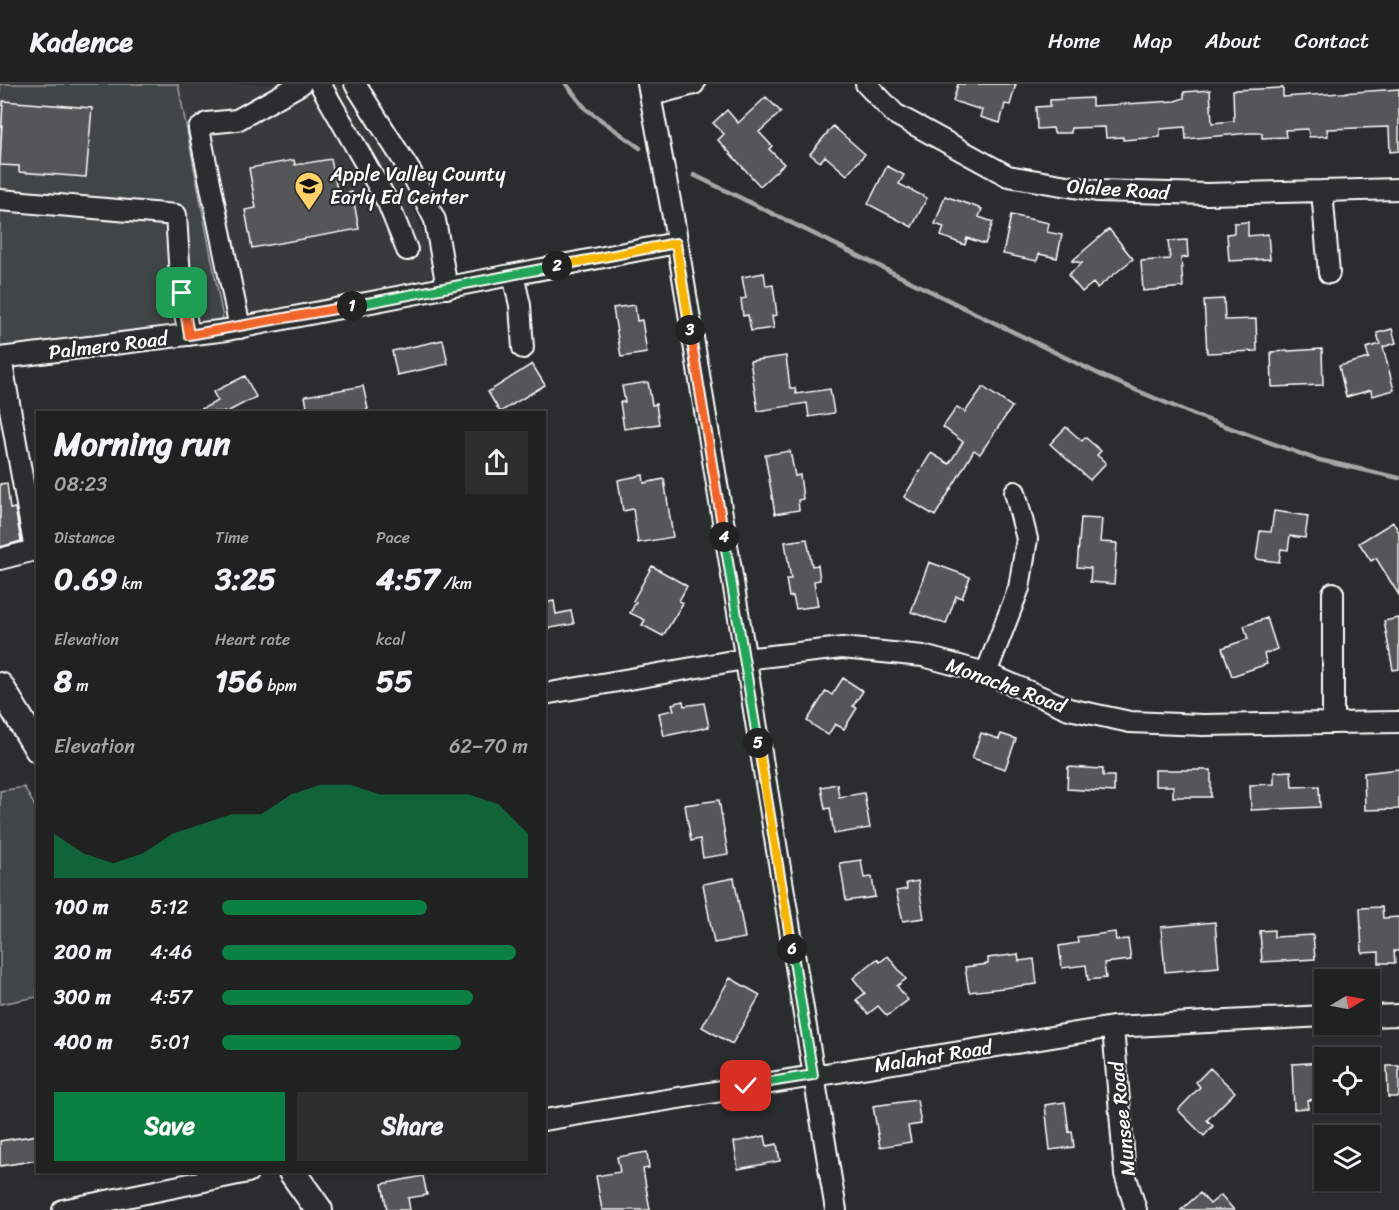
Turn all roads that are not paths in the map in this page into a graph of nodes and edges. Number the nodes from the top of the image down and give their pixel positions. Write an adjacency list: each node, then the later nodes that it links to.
1 (301, 84): 15 (street)
2 (320, 84): 11 (street)
3 (355, 84): 14 (street)
4 (694, 84): 6 (street)
5 (866, 84): 8 (street, Olalee Road)
6 (649, 89): 10 (street)
7 (1399, 189): 8 (street, Olalee Road)
8 (1323, 191): 12 (street)
9 (0, 200): 16 (street)
10 (676, 243): 13 (street, Palmero Road); 22 (street)
11 (407, 250)
12 (1329, 273)
13 (513, 275): 14 (street, Palmero Road); 17 (street)
14 (447, 288): 15 (street, Palmero Road)
15 (240, 328): 16 (street, Palmero Road)
16 (189, 335): 18 (street, Palmero Road)
17 (524, 348)
18 (0, 358): 20 (street)
19 (1015, 492): 23 (street)
20 (0, 560)
21 (1333, 593): 27 (street)
22 (744, 659): 23 (street, Monache Road); 25 (street, Monache Road); 33 (street)
23 (986, 673): 27 (street, Monache Road)
24 (0, 686): 28 (main road)
25 (546, 694)
26 (1399, 722): 27 (street, Monache Road)
27 (1333, 723)
28 (36, 746)
29 (1399, 1015): 30 (street)
30 (1380, 1016)
31 (1314, 1017): 32 (street, Malahat Road)
32 (1113, 1027): 33 (street, Malahat Road); 40 (street, Munsee Road)
33 (813, 1075): 34 (street, Malahat Road); 39 (street)
34 (546, 1120)
35 (243, 1173): 37 (street)
36 (293, 1173): 38 (main road)
37 (63, 1210)
38 (319, 1210)
39 (836, 1210)
40 (1136, 1210)

